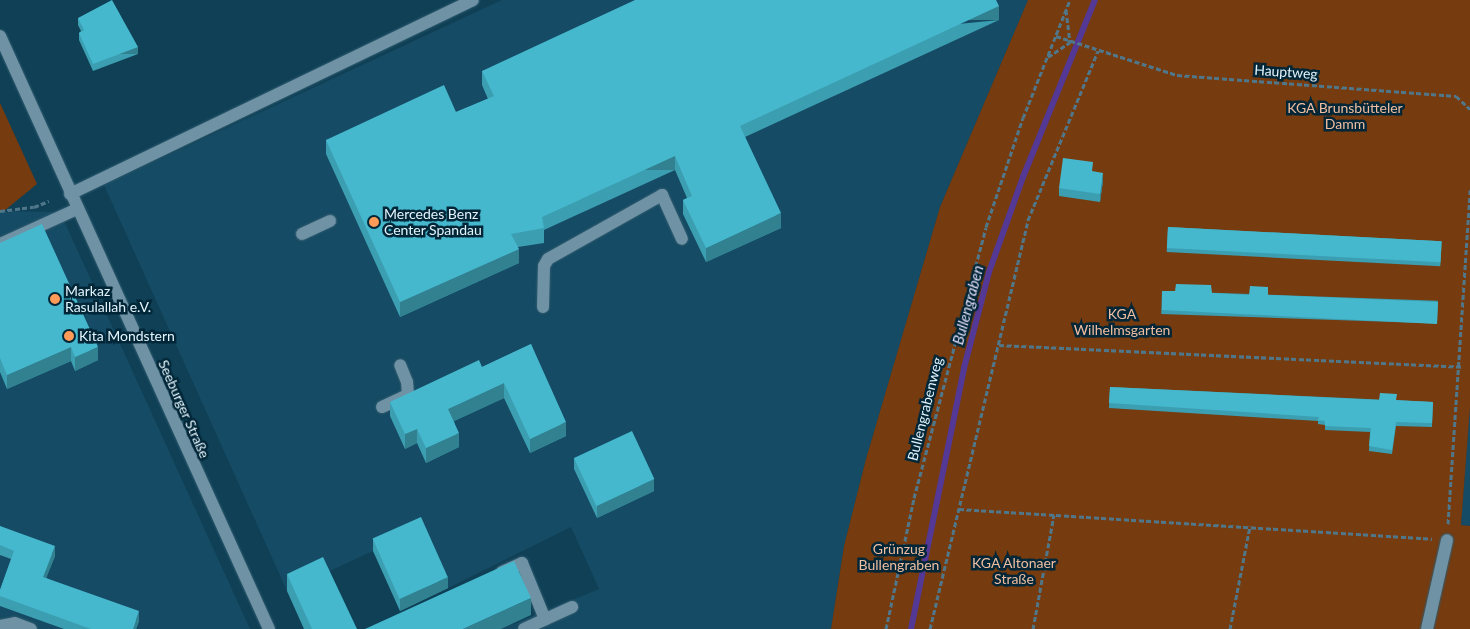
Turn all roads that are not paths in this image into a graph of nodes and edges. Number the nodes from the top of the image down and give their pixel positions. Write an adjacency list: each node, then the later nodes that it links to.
1 (473, 0): 3 (street)
2 (0, 36): 3 (street, Seeburger Straße)
3 (70, 194): 4 (street, Seeburger Straße)
4 (77, 209): 8 (street); 18 (street, Seeburger Straße)
5 (330, 221): 6 (street)
6 (302, 234)
7 (682, 239): 9 (street)
8 (0, 244)
9 (543, 307)
10 (400, 365): 11 (street)
11 (382, 407)
12 (1447, 540): 20 (street)
13 (487, 579): 15 (street)
14 (572, 607): 15 (street)
15 (544, 619): 19 (street)
16 (0, 626): 17 (street)
17 (32, 629)
18 (268, 629)
19 (524, 629)
20 (1427, 629)

